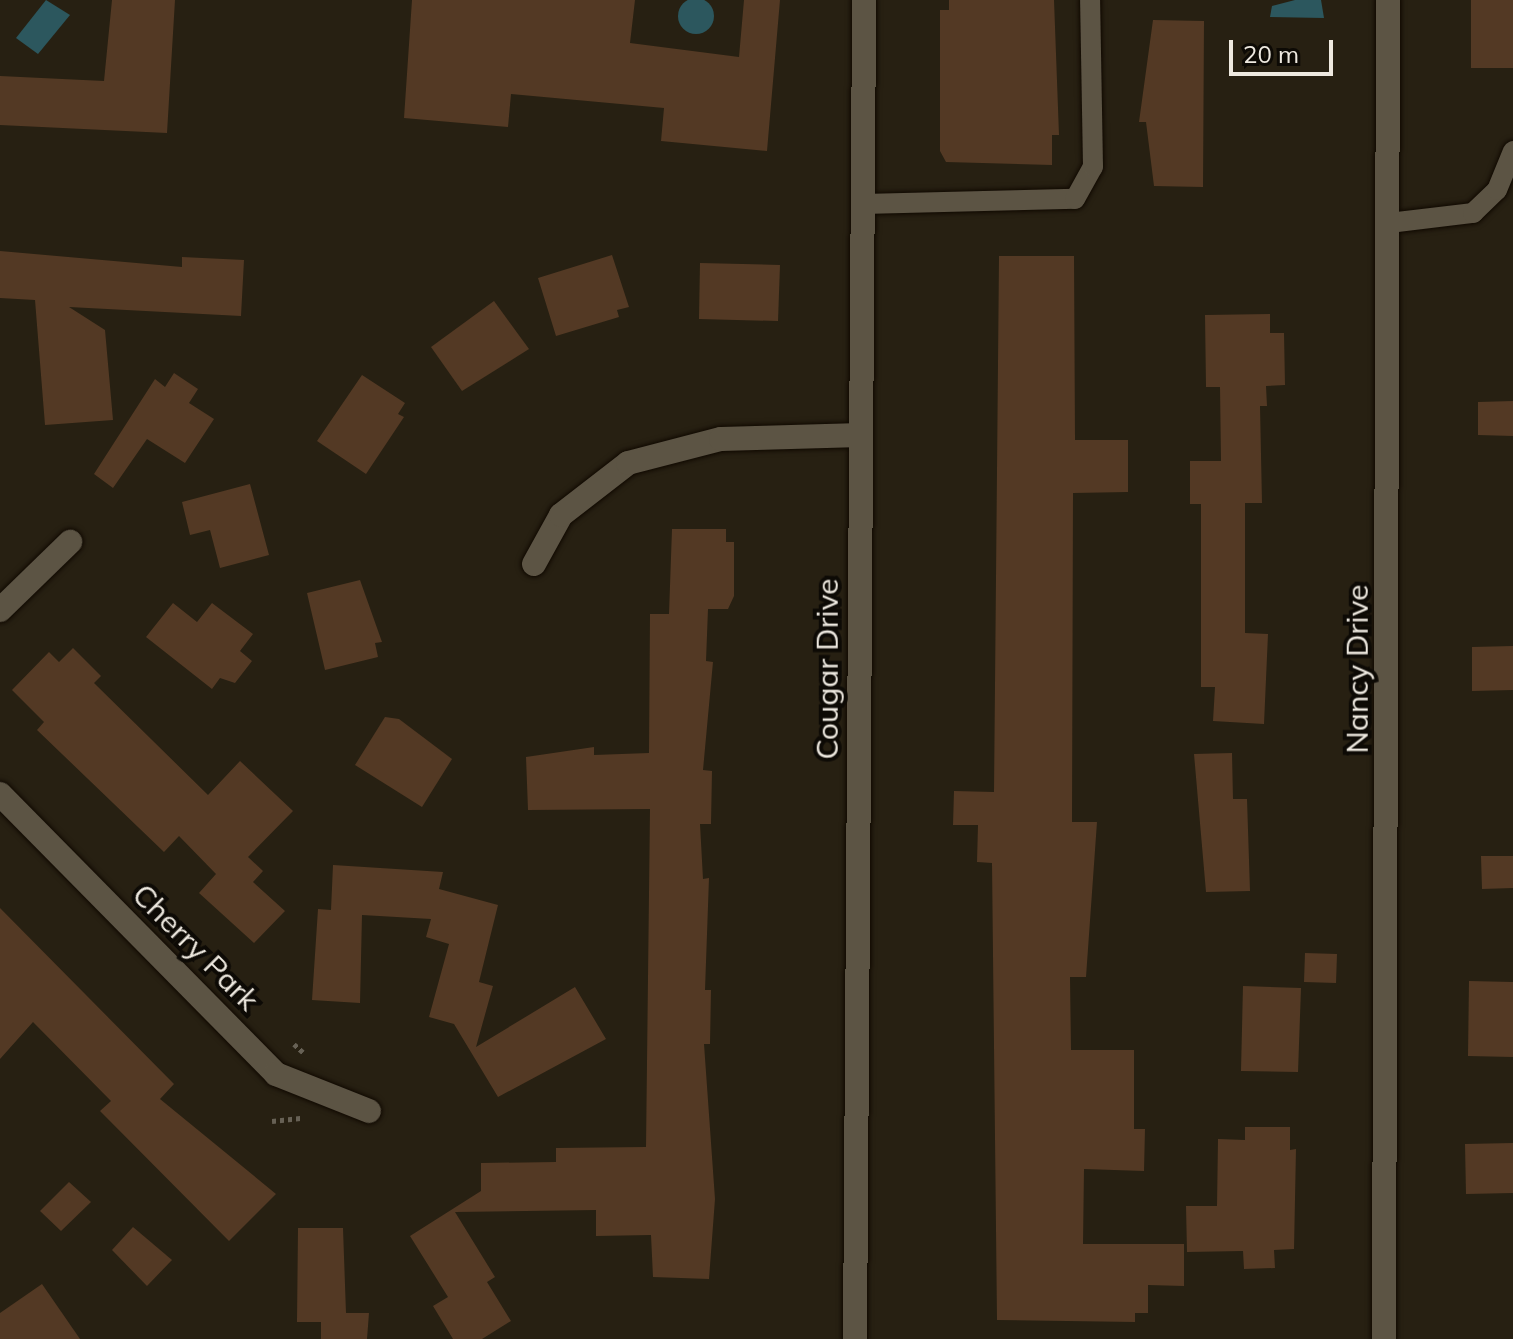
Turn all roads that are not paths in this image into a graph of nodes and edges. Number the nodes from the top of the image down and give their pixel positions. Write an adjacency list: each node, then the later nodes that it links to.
1 (864, 0): 5 (street, Cougar Drive)
2 (1090, 0): 5 (lane)
3 (1388, 0): 6 (street, Nancy Drive)
4 (1513, 151): 6 (lane)
5 (863, 204): 7 (street, Cougar Drive)
6 (1389, 223): 14 (street, Nancy Drive)
7 (861, 435): 9 (street); 13 (street, Cougar Drive)
8 (70, 542): 10 (street)
9 (534, 564)
10 (0, 610)
11 (0, 794): 12 (street, Cherry Park)
12 (369, 1111)
13 (855, 1339)
14 (1384, 1339)

